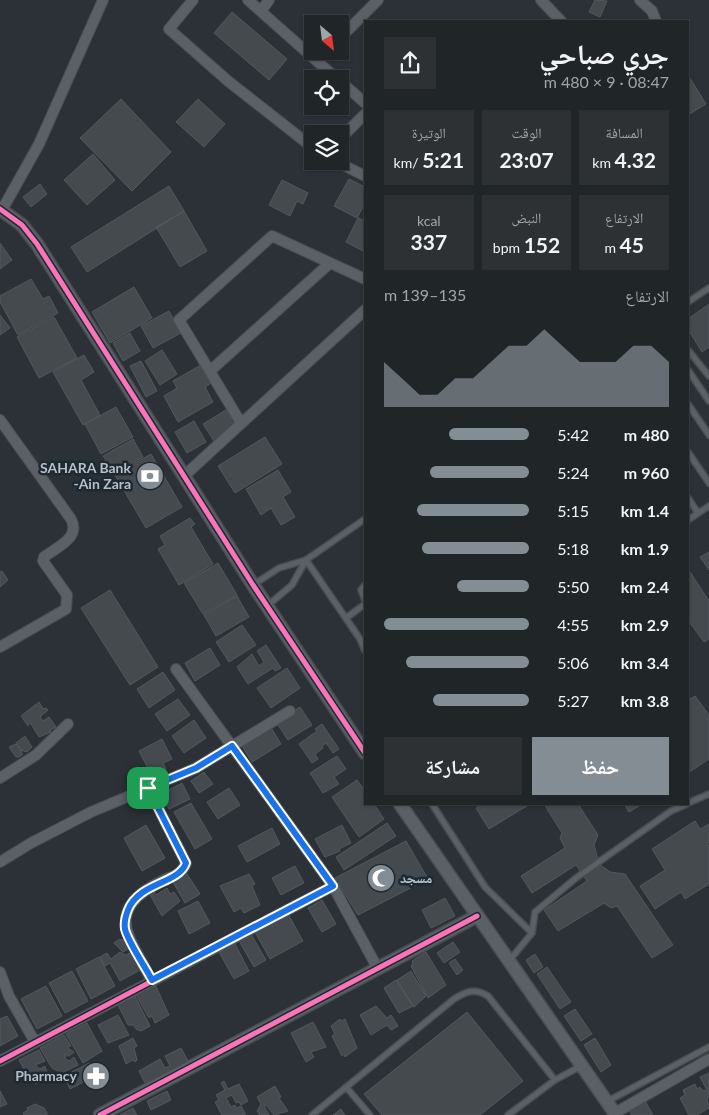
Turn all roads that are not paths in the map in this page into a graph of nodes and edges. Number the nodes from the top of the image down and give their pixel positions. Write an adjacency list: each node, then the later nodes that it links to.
1 (102, 0): 22 (street)
2 (193, 0): 19 (street)
3 (248, 0): 8 (street)
4 (269, 0): 8 (street)
5 (378, 0): 11 (street)
6 (541, 0): 9 (street)
7 (640, 0): 10 (street)
8 (261, 11): 12 (street)
9 (561, 20)
10 (656, 20)
11 (349, 29)
12 (304, 49)
13 (317, 60): 14 (street)
14 (328, 70)
15 (349, 89): 16 (street)
16 (364, 102)
17 (364, 115): 18 (street)
18 (349, 129)
19 (304, 142)
20 (349, 168): 21 (street)
21 (364, 176)
22 (1, 210): 38 (street)
23 (330, 263): 24 (street); 29 (street); 29 (street)
24 (364, 279)
25 (709, 288): 26 (lane)
26 (689, 301)
27 (364, 311): 35 (street)
28 (689, 351): 31 (lane)
29 (210, 371): 35 (street)
30 (689, 371): 32 (lane)
31 (709, 376)
32 (709, 401)
33 (689, 405): 36 (lane)
34 (0, 420): 53 (street)
35 (241, 423): 38 (street)
36 (709, 435)
37 (689, 453): 39 (lane)
38 (184, 476): 46 (street)
39 (709, 483)
40 (689, 500): 42 (lane)
41 (709, 506): 42 (lane)
42 (698, 513): 43 (lane)
43 (689, 519)
44 (364, 520): 45 (lane)
45 (306, 560): 46 (lane); 50 (lane); 51 (lane)
46 (253, 585): 50 (street)
47 (364, 586): 48 (lane)
48 (364, 598)
49 (364, 605): 51 (lane)
50 (267, 606): 58 (street)
51 (346, 618): 52 (lane)
52 (363, 638)
53 (0, 647)
54 (176, 669): 57 (street)
55 (290, 711): 57 (street)
56 (68, 724): 59 (street)
57 (232, 746): 60 (street); 67 (street)
58 (364, 751)
59 (0, 778)
60 (148, 788): 66 (street); 73 (street)
61 (709, 794): 62 (lane)
62 (689, 803)
63 (401, 805): 68 (street)
64 (433, 805): 69 (lane)
65 (685, 805): 69 (lane)
66 (0, 862)
67 (333, 886): 71 (street); 73 (street)
68 (477, 916): 70 (street); 71 (street)
69 (532, 933): 70 (lane)
70 (509, 961): 78 (street)
71 (378, 969): 83 (street)
72 (0, 972): 74 (street)
73 (152, 980): 74 (street)
74 (35, 1042): 77 (street)
75 (709, 1047): 81 (lane)
76 (709, 1058): 82 (street)
77 (0, 1061)
78 (581, 1066): 79 (lane); 81 (street)
79 (554, 1080): 80 (lane); 86 (lane)
80 (346, 1087): 84 (lane); 85 (lane)
81 (606, 1102): 82 (street)
82 (615, 1114)
83 (100, 1115)
84 (312, 1115)
85 (370, 1115)
86 (508, 1115)

